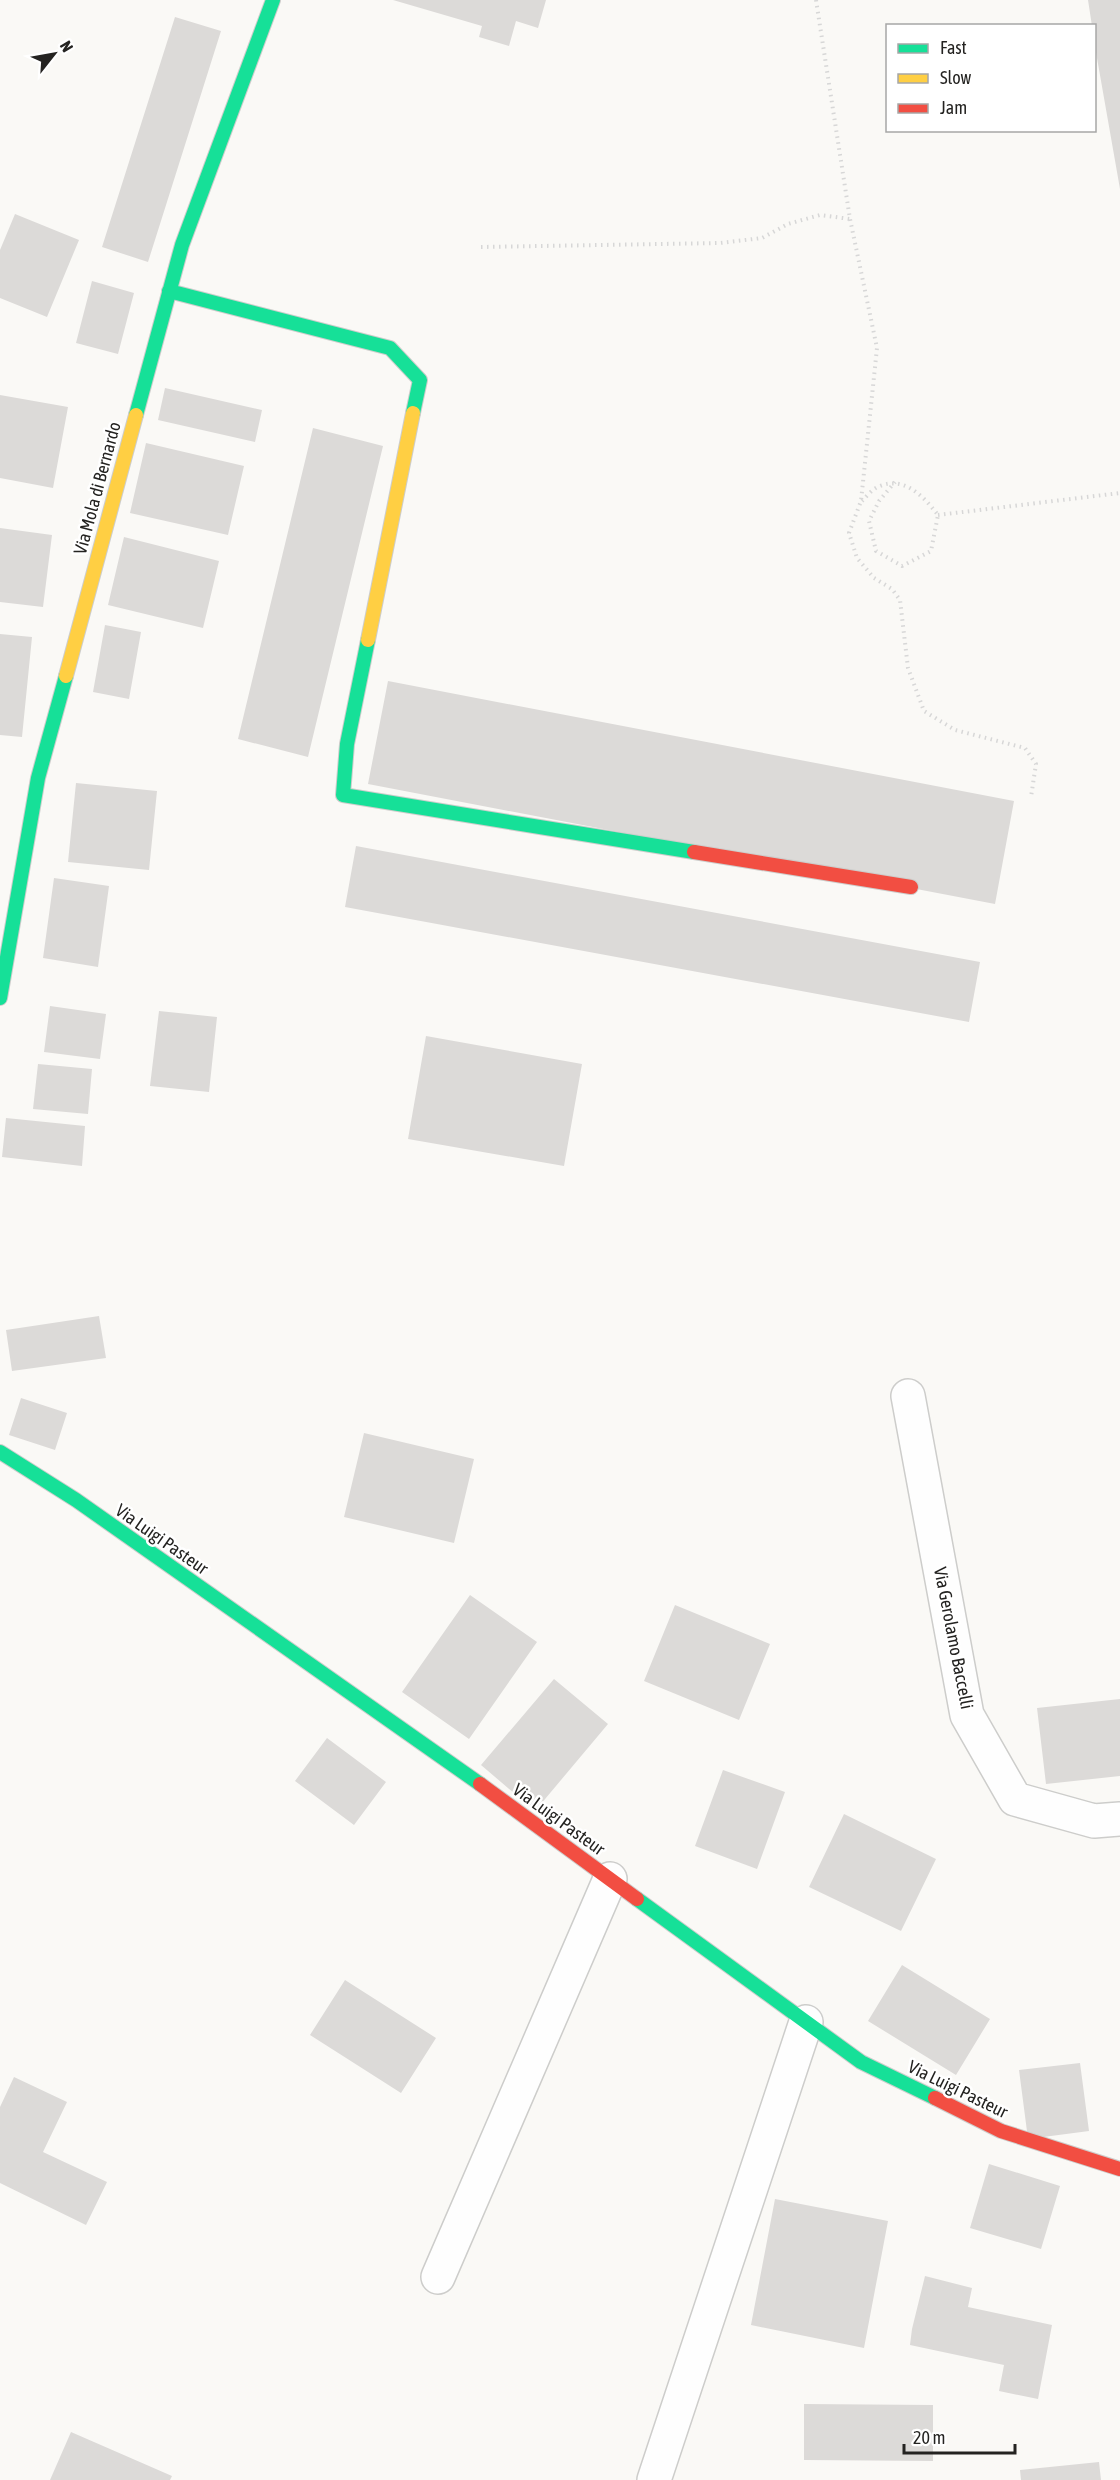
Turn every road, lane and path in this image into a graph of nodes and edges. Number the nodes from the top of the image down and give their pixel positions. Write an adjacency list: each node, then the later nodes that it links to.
1 (273, 0): 5 (street, Via Mola di Bernardo)
2 (816, 0): 3 (path)
3 (850, 219): 4 (path); 8 (path)
4 (481, 247)
5 (169, 291): 11 (street); 12 (street, Via Mola di Bernardo)
6 (895, 482): 8 (path); 9 (path); 9 (path)
7 (1120, 493): 9 (path)
8 (861, 501): 10 (path)
9 (938, 515)
10 (1031, 797)
11 (910, 888)
12 (0, 998)
13 (908, 1396): 15 (street, Via Gerolamo Baccelli)
14 (0, 1452): 16 (street, Via Luigi Pasteur)
15 (1120, 1819)
16 (610, 1879): 17 (street, Via Luigi Pasteur); 19 (street)
17 (807, 2022): 18 (street, Via Luigi Pasteur); 20 (street)
18 (1120, 2169)
19 (438, 2277)
20 (654, 2480)

